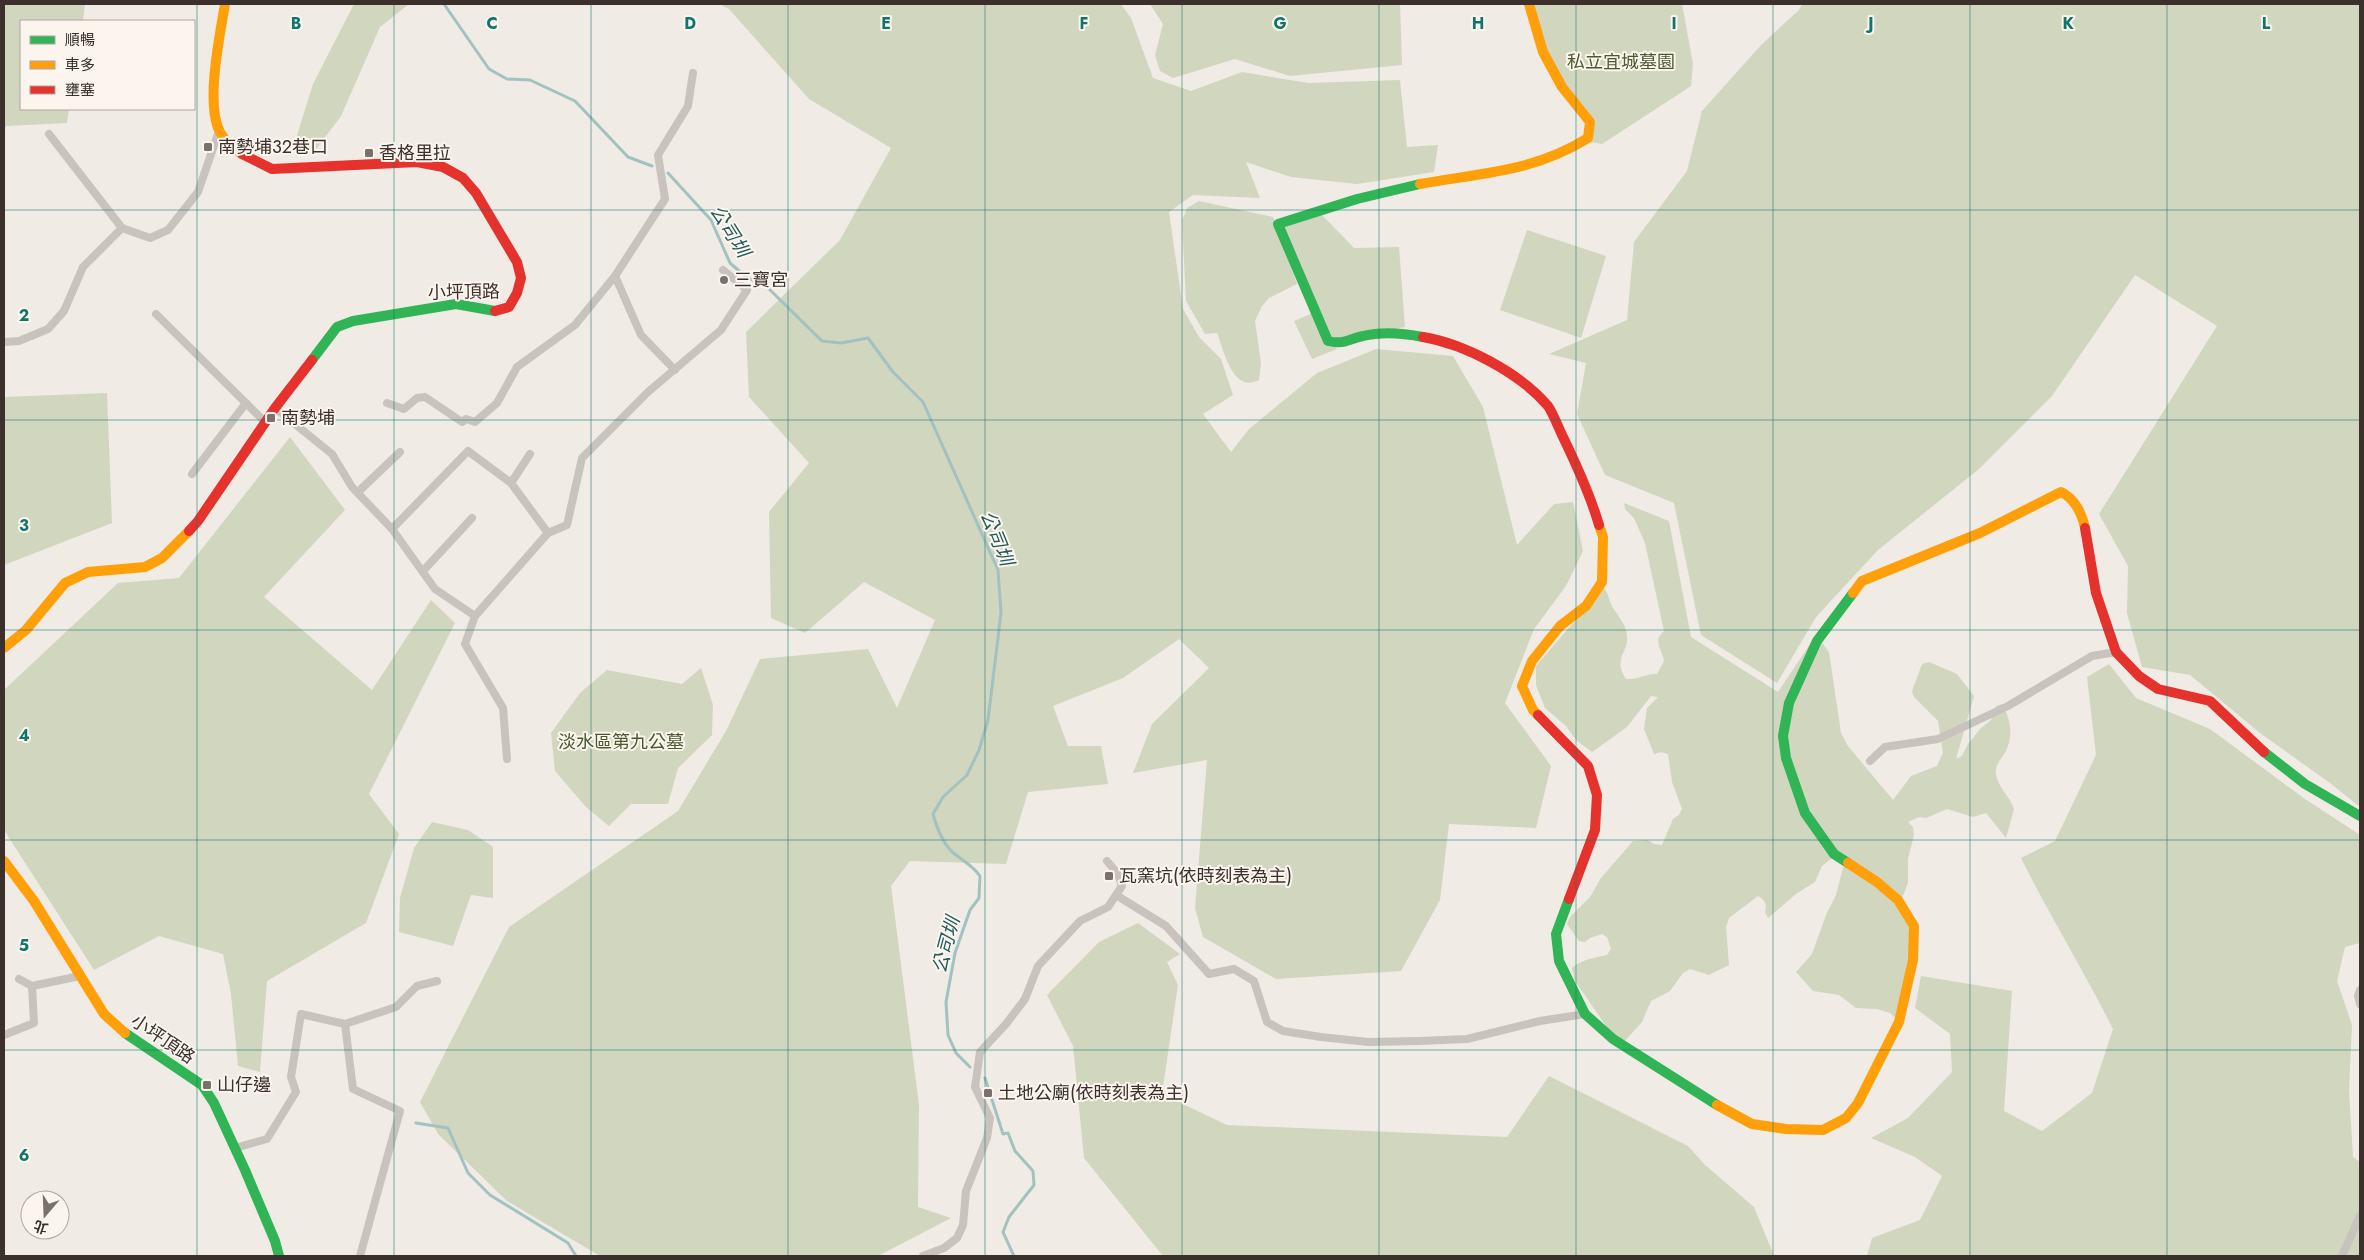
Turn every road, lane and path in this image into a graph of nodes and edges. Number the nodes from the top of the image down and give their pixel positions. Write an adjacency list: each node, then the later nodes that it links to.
1 (225, 4): 4 (street)
2 (1529, 4): 40 (street)
3 (693, 73): 8 (street)
4 (219, 131): 6 (street); 14 (street, 小坪頂路)
5 (49, 134): 6 (street)
6 (122, 228): 10 (street)
7 (723, 270): 11 (street)
8 (615, 276): 11 (street); 12 (street)
9 (156, 314): 13 (street)
10 (4, 342)
11 (675, 370): 23 (street)
12 (387, 403)
13 (246, 404): 15 (street); 18 (street)
14 (276, 408): 15 (street, 小坪頂路); 20 (street)
15 (266, 424): 26 (street, 小坪頂路)
16 (400, 452): 20 (street)
17 (530, 454): 19 (street)
18 (192, 474)
19 (511, 483): 22 (street); 23 (street)
20 (358, 492): 22 (street)
21 (472, 518): 24 (street)
22 (392, 529): 24 (street)
23 (548, 533): 25 (street)
24 (423, 571): 25 (street)
25 (475, 616): 28 (street)
26 (4, 648)
27 (2116, 652): 29 (street); 30 (street); 40 (street)
28 (507, 759)
29 (1870, 761)
30 (2360, 816)
31 (4, 861): 34 (street, 小坪頂路)
32 (1107, 861): 33 (street)
33 (1116, 895): 40 (street); 47 (street)
34 (80, 976): 37 (street); 43 (street, 小坪頂路)
35 (20, 979): 37 (street)
36 (437, 981): 41 (street)
37 (32, 986): 42 (street)
38 (2360, 990): 39 (street)
39 (2360, 1004)
40 (1585, 1014)
41 (345, 1024): 43 (street); 46 (street)
42 (4, 1035)
43 (235, 1148): 45 (street, 小坪頂路)
44 (2360, 1216): 48 (street)
45 (279, 1256)
46 (360, 1256)
47 (923, 1256)
48 (2342, 1256)

